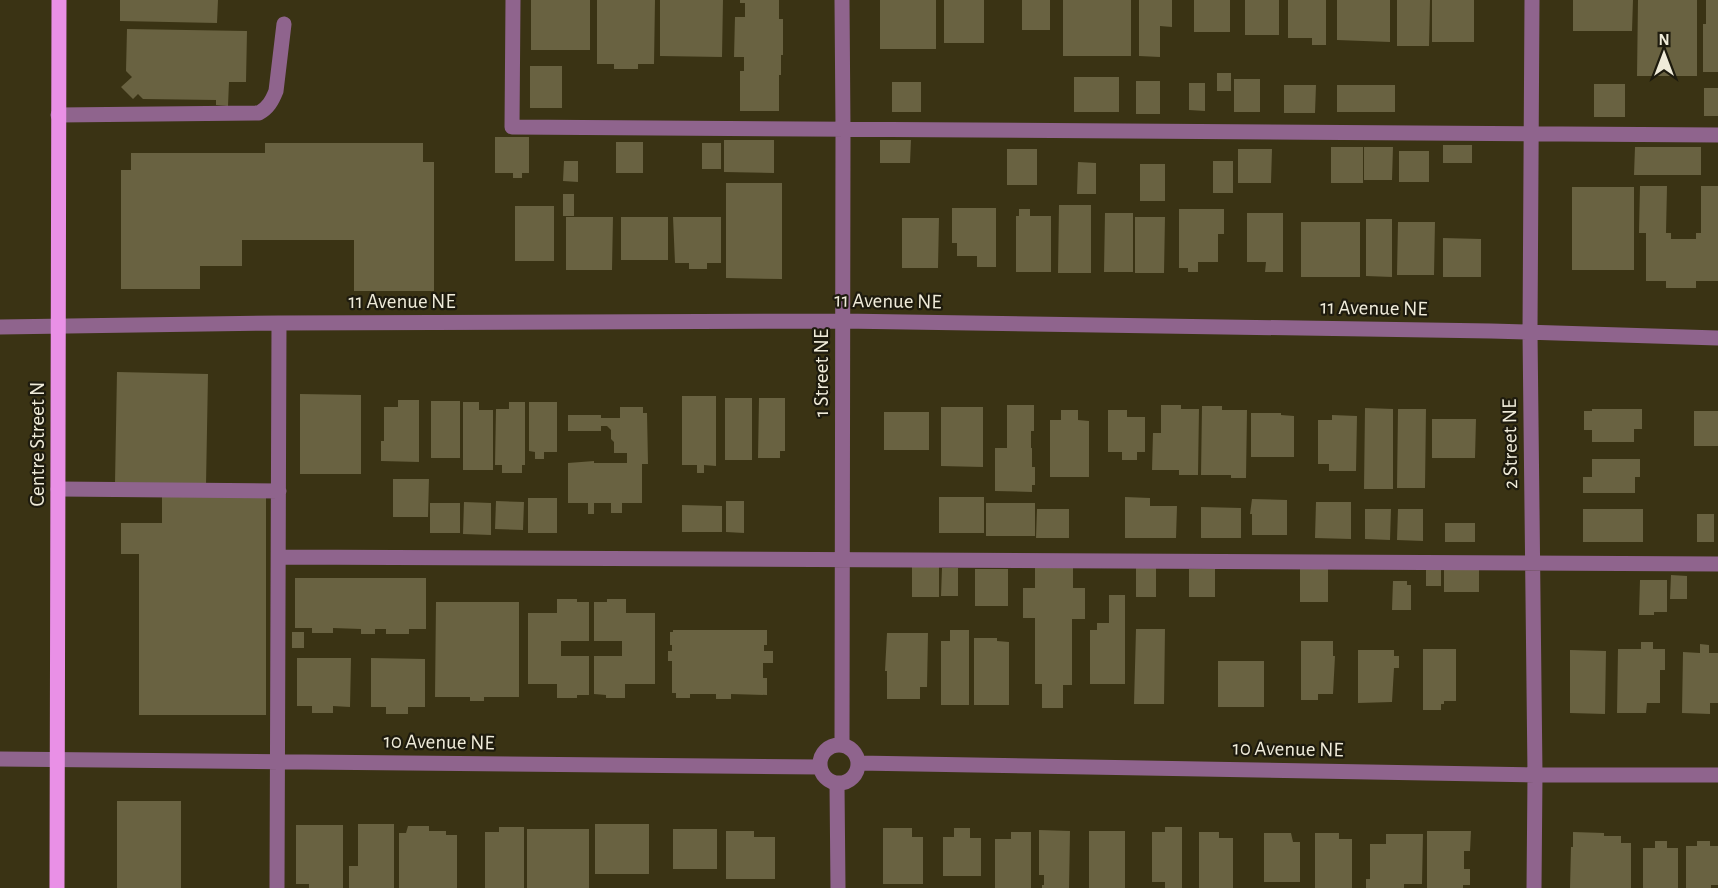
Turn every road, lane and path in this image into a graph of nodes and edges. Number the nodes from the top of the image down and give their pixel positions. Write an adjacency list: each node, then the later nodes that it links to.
1 (58, 0): 6 (main road, Centre Street N)
2 (513, 0): 7 (street)
3 (842, 0): 7 (street, 1 Street NE)
4 (1532, 0): 8 (street, 2 Street NE)
5 (284, 24): 6 (street)
6 (58, 115): 13 (main road, Centre Street N)
7 (843, 129): 8 (street); 10 (street, 1 Street NE)
8 (1532, 134): 9 (street); 14 (street, 2 Street NE)
9 (1718, 135)
10 (842, 321): 11 (street, 11 Avenue NE); 14 (street, 11 Avenue NE); 19 (street, 1 Street NE)
11 (279, 323): 13 (street, 11 Avenue NE); 17 (street)
12 (0, 327): 13 (street, 11 Avenue NE)
13 (58, 327): 16 (main road, Centre Street N)
14 (1530, 332): 15 (street, 11 Avenue NE); 20 (street, 2 Street NE)
15 (1718, 338)
16 (58, 489): 17 (street); 24 (main road, Centre Street N)
17 (279, 491): 18 (street)
18 (279, 557): 19 (street); 25 (street)
19 (842, 561): 20 (street); 22 (street, 1 Street NE)
20 (1533, 562): 21 (street); 28 (street, 2 Street NE)
21 (1718, 564)
22 (842, 746): 26 (street); 27 (street)
23 (0, 759): 24 (street, 10 Avenue NE)
24 (57, 759): 25 (street, 10 Avenue NE); 31 (main road, Centre Street N)
25 (277, 762): 27 (street, 10 Avenue NE); 32 (street)
26 (858, 763): 28 (street, 10 Avenue NE); 30 (street)
27 (820, 767): 30 (street)
28 (1535, 775): 29 (street, 10 Avenue NE); 34 (street, 2 Street NE)
29 (1718, 775)
30 (837, 784): 33 (street)
31 (57, 888)
32 (277, 888)
33 (838, 888)
34 (1534, 888)

